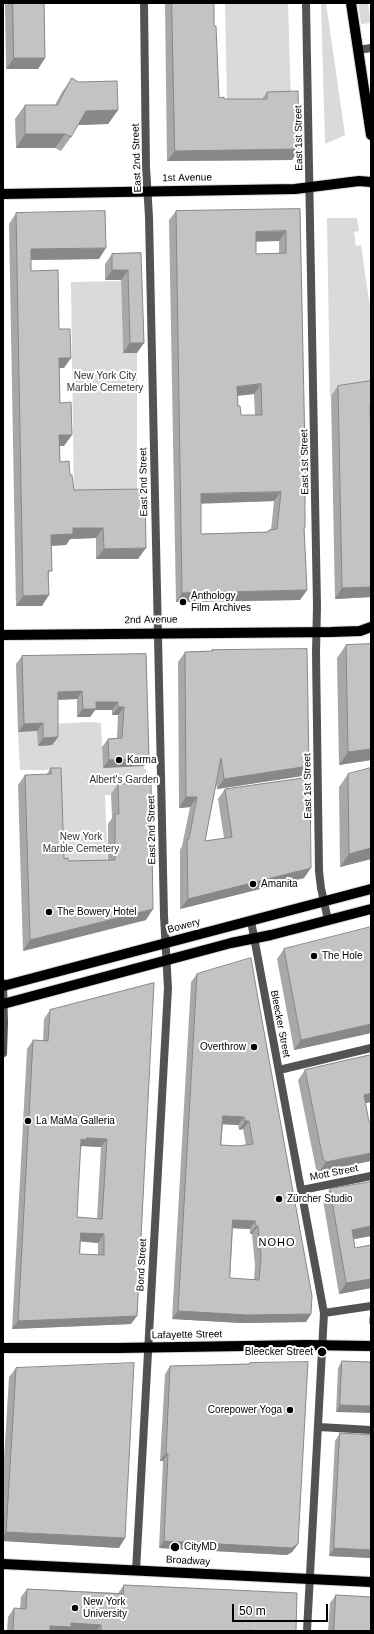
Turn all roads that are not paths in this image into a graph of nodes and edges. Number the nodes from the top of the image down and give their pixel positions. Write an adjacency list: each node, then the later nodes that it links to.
1 (144, 3): 9 (street, East 2nd Street)
2 (306, 3): 8 (street, East 1st Street)
3 (351, 3): 5 (main road)
4 (371, 48): 5 (street)
5 (358, 50): 6 (main road)
6 (371, 135)
7 (371, 182): 8 (main road, 1st Avenue)
8 (310, 188): 9 (main road, 1st Avenue); 14 (street, East 1st Street)
9 (148, 191): 10 (main road, 1st Avenue); 13 (street, East 2nd Street)
10 (3, 194)
11 (371, 627): 12 (main road, 2nd Avenue)
12 (360, 631): 14 (main road, 2nd Avenue); 15 (main road)
13 (158, 632): 14 (main road, 2nd Avenue); 16 (main road, 2nd Avenue); 23 (street, East 2nd Street)
14 (316, 632): 18 (street, East 1st Street)
15 (371, 633)
16 (3, 634)
17 (371, 889): 18 (main road, Bowery)
18 (324, 902): 20 (street, East 1st Street); 21 (main road, Bowery)
19 (371, 909): 20 (main road)
20 (328, 920): 22 (main road)
21 (251, 921): 22 (street, Bleecker Street); 23 (main road, Bowery)
22 (254, 938): 24 (main road); 30 (street, Bleecker Street)
23 (165, 944): 24 (street, East 2nd Street); 26 (main road, Bowery)
24 (166, 961): 27 (main road); 37 (street, Bond Street)
25 (3, 982): 26 (street)
26 (3, 986): 27 (street)
27 (3, 1004): 29 (street)
28 (371, 1048): 30 (street)
29 (3, 1053)
30 (279, 1070): 32 (street, Bleecker Street)
31 (371, 1176): 32 (street, Mott Street)
32 (302, 1190): 34 (street, Bleecker Street)
33 (371, 1306): 34 (street)
34 (324, 1313): 35 (street, Bleecker Street)
35 (323, 1345): 36 (main road, Lafayette Street); 37 (main road, Lafayette Street); 39 (street, Bleecker Street)
36 (371, 1346)
37 (148, 1347): 38 (main road, Lafayette Street); 42 (street, Bond Street)
38 (3, 1348)
39 (318, 1427): 40 (street); 43 (street, Bleecker Street)
40 (371, 1430)
41 (3, 1564): 42 (main road, Broadway)
42 (136, 1571): 43 (main road, Broadway)
43 (310, 1579): 44 (main road, Broadway); 45 (street, Bleecker Street)
44 (371, 1582)
45 (307, 1631)

